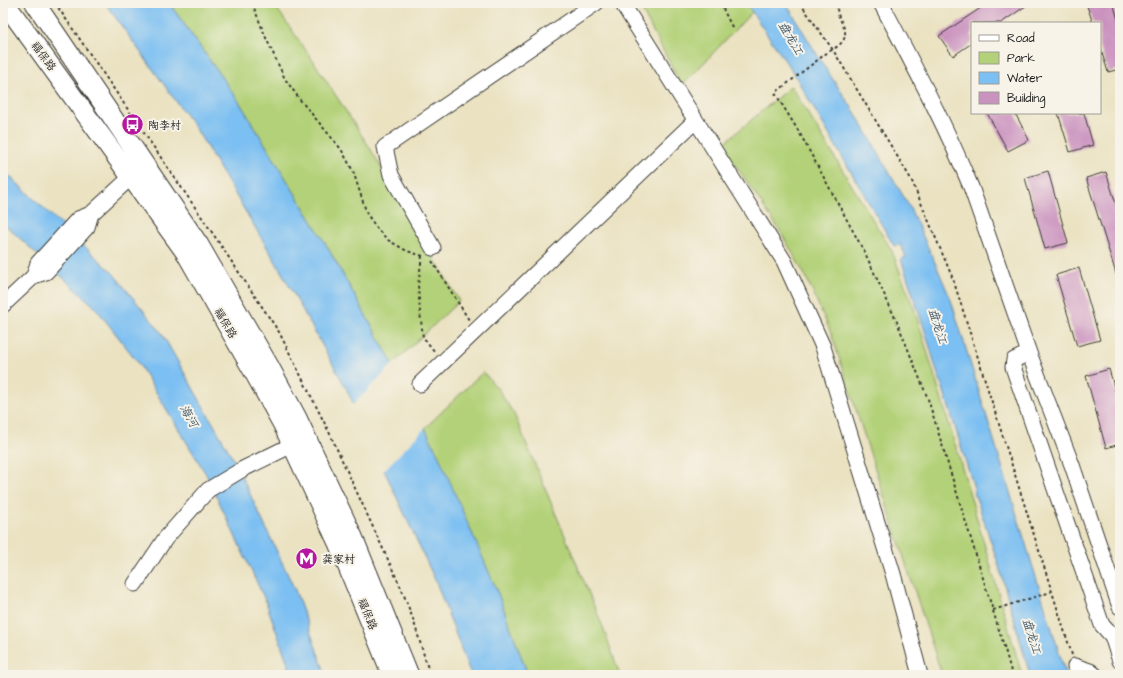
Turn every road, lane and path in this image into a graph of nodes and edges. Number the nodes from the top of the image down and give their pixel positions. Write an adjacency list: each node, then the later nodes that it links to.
1 (5, 3): 13 (main road, 福保路)
2 (35, 3): 29 (main road, 福保路)
3 (252, 3): 14 (path)
4 (596, 3): 14 (street)
5 (622, 3): 12 (street)
6 (720, 3): 10 (path)
7 (800, 3): 11 (path)
8 (839, 3): 11 (path)
9 (882, 3): 17 (street)
10 (733, 29)
11 (833, 50): 22 (path); 24 (path)
12 (695, 121): 16 (street); 30 (street)
13 (131, 177): 15 (street); 20 (main road, 福保路)
14 (428, 252): 16 (path); 18 (path)
15 (3, 305)
16 (476, 331): 18 (street)
17 (1029, 353): 23 (street); 25 (street)
18 (443, 362): 19 (street)
19 (420, 384)
20 (292, 445): 21 (street); 28 (main road, 福保路)
21 (135, 584)
22 (1051, 592): 24 (path); 27 (path)
23 (1120, 607)
24 (993, 610): 31 (path)
25 (1117, 642): 26 (street)
26 (1120, 661)
27 (1076, 666): 32 (street)
28 (392, 675)
29 (409, 675)
30 (920, 675)
31 (1012, 675)
32 (1095, 675)

